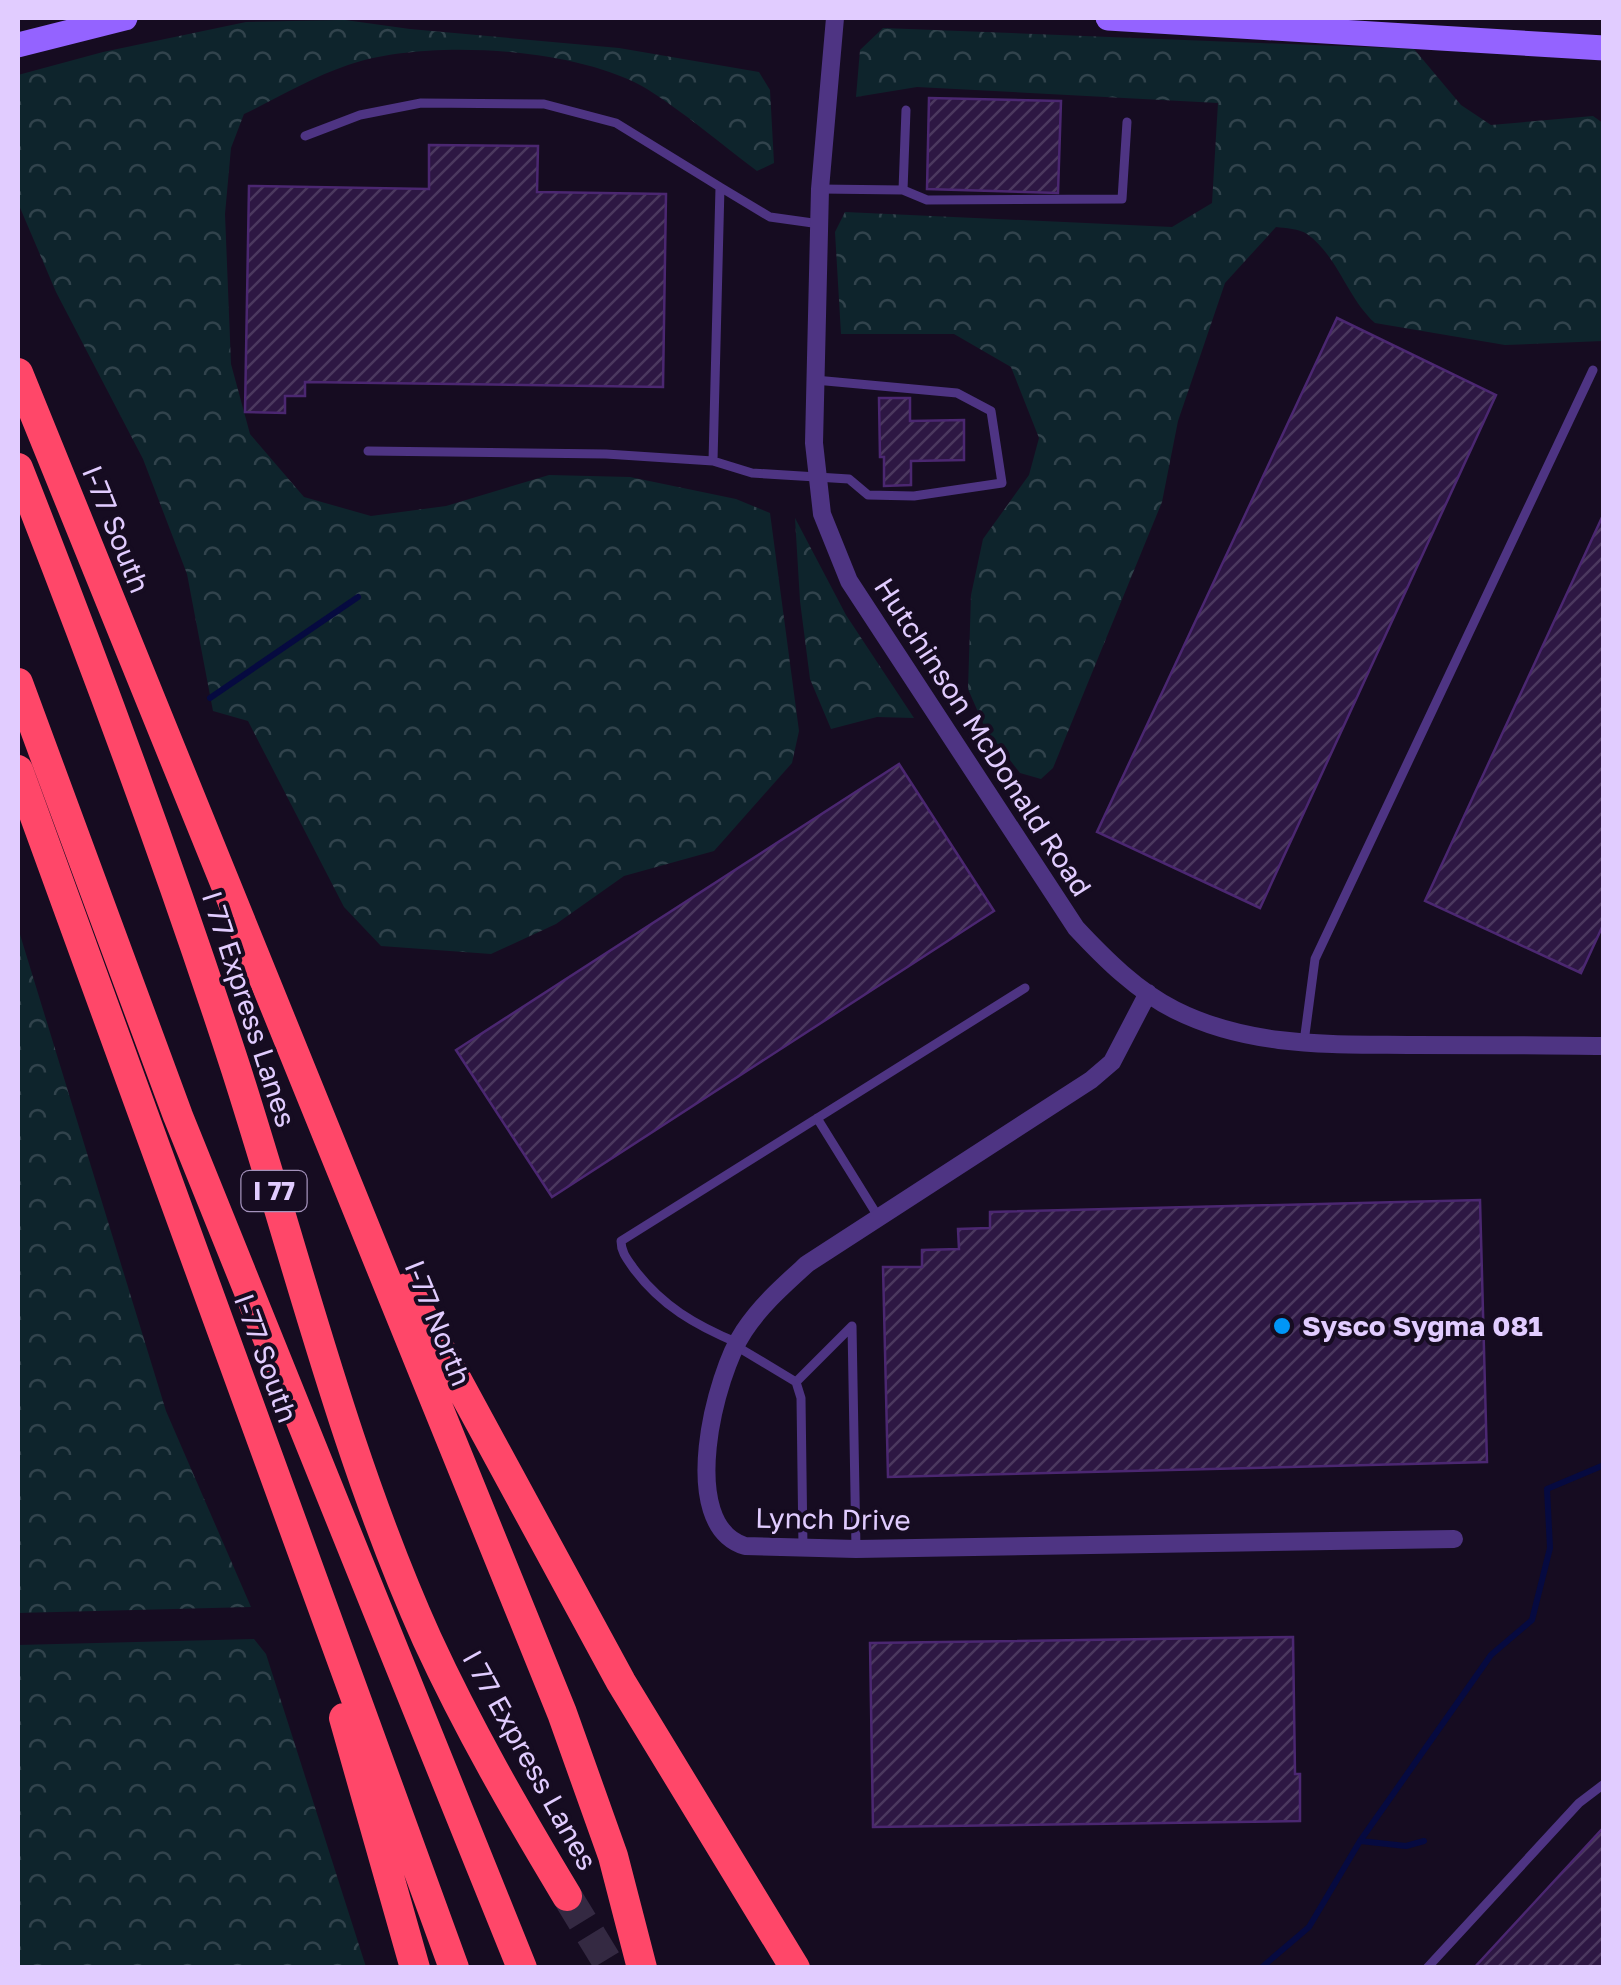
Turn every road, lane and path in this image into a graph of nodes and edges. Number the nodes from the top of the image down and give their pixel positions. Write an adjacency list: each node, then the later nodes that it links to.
1 (118, 18): 5 (main road)
2 (835, 18): 11 (street, Hutchinson McDonald Road)
3 (1108, 18): 4 (main road)
4 (1362, 26): 6 (main road)
5 (18, 45)
6 (1604, 48)
7 (906, 110): 12 (lane)
8 (1126, 122): 12 (lane)
9 (305, 136): 10 (lane)
10 (720, 188): 13 (lane); 18 (lane)
11 (820, 189): 12 (lane); 13 (street, Hutchinson McDonald Road)
12 (903, 190)
13 (820, 224): 16 (street, Hutchinson McDonald Road)
14 (1593, 370): 26 (lane)
15 (18, 373): 22 (highway, I-77 South / I 77)
16 (816, 380): 20 (street, Hutchinson McDonald Road); 20 (lane)
17 (368, 450): 18 (lane)
18 (712, 461): 20 (lane)
19 (18, 468): 38 (highway, I 77 Express Lanes / I 77)
20 (816, 478): 25 (street, Hutchinson McDonald Road)
21 (18, 683): 41 (highway, I 77)
22 (154, 709): 29 (highway, I-77 North / I 77)
23 (18, 770): 33 (highway, I-77 South)
24 (1026, 988): 28 (lane)
25 (1148, 994): 26 (street, Hutchinson McDonald Road); 30 (street, Lynch Drive)
26 (1304, 1044): 27 (street, Hutchinson McDonald Road)
27 (1604, 1046)
28 (816, 1118): 30 (lane); 31 (lane)
29 (336, 1158): 42 (highway, I-77 North / I 77); 43 (highway)
30 (879, 1218): 31 (street, Lynch Drive)
31 (737, 1344): 32 (lane); 35 (street, Lynch Drive)
32 (796, 1382): 35 (lane); 36 (lane)
33 (273, 1470): 39 (highway); 40 (highway, I-77 South)
34 (1454, 1538): 36 (street, Lynch Drive)
35 (804, 1548): 36 (street, Lynch Drive)
36 (856, 1549)
37 (1604, 1784): 44 (lane)
38 (568, 1896)
39 (415, 1968)
40 (454, 1968)
41 (522, 1968)
42 (642, 1968)
43 (795, 1968)
44 (1427, 1968)

